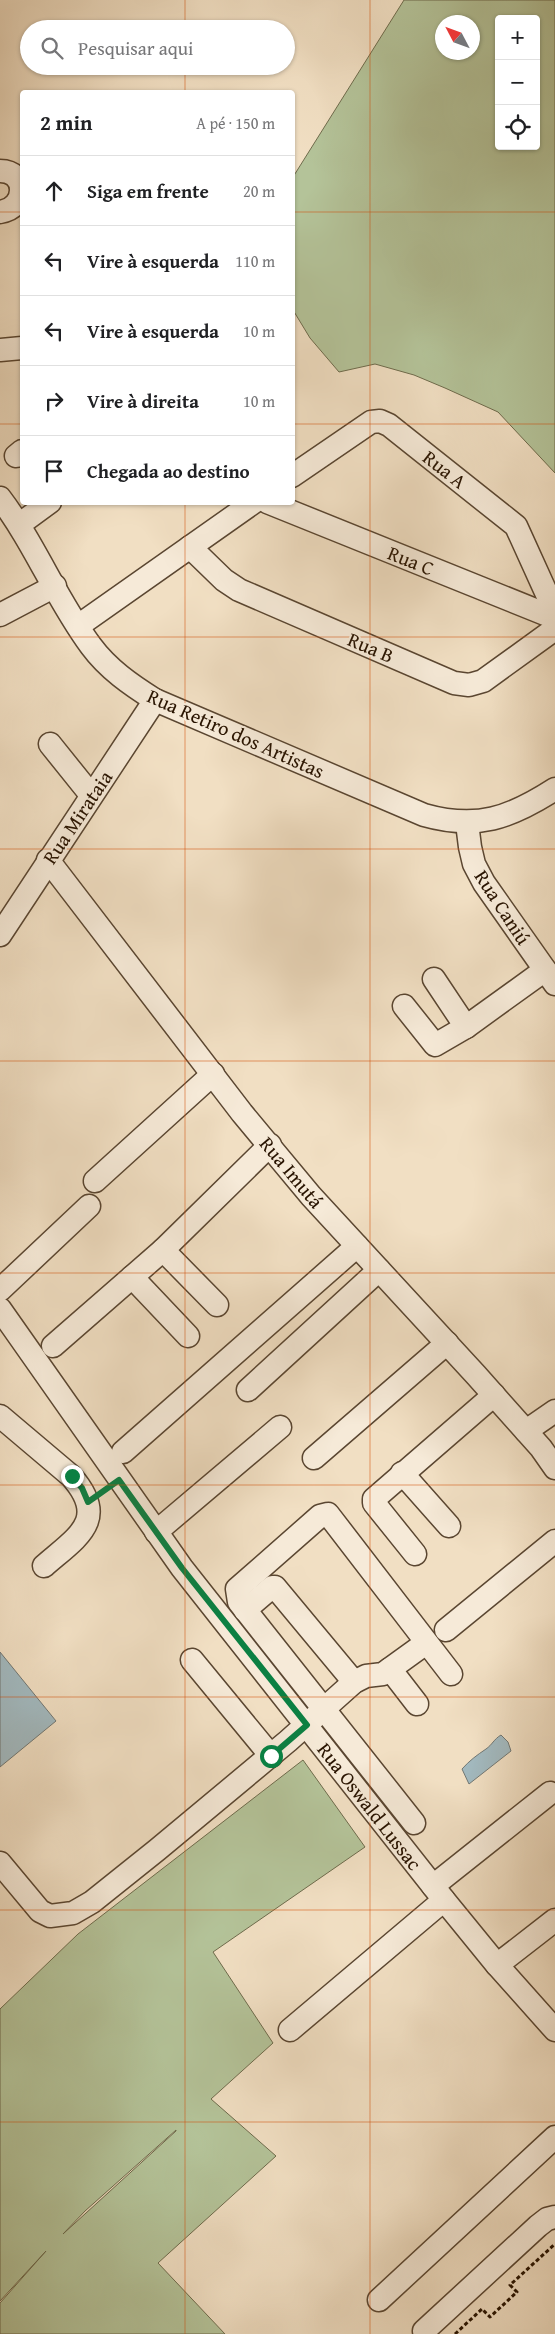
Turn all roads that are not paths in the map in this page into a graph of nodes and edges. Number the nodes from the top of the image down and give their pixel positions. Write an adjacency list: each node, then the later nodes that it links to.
1 (0, 171): 2 (street)
2 (20, 183)
3 (20, 197): 4 (street)
4 (13, 209)
5 (20, 348): 6 (street)
6 (0, 350)
7 (295, 474): 15 (street, Rua A)
8 (0, 498): 12 (street, Rua Retiro dos Artistas)
9 (46, 505): 12 (street)
10 (250, 505): 13 (street)
11 (274, 505): 17 (street, Rua C)
12 (20, 524): 14 (street, Rua Retiro dos Artistas)
13 (190, 547): 18 (street); 19 (street, Rua B)
14 (55, 586): 16 (street); 18 (street, Rua Retiro dos Artistas)
15 (555, 612)
16 (0, 615)
17 (555, 618)
18 (78, 626): 20 (street, Rua Retiro dos Artistas)
19 (555, 629)
20 (155, 700): 23 (street, Rua Mirataia); 24 (street, Rua Retiro dos Artistas)
21 (50, 744): 23 (street)
22 (555, 789): 24 (street, Rua Retiro dos Artistas)
23 (91, 795): 25 (street, Rua Mirataia)
24 (467, 823): 27 (street, Rua Caniú)
25 (48, 860): 26 (street, Rua Mirataia); 31 (street, Rua Imutá)
26 (0, 935)
27 (550, 977): 30 (street)
28 (434, 979): 30 (street)
29 (404, 1006): 30 (street)
30 (466, 1026)
31 (213, 1074): 32 (street, Rua Imutá); 33 (street)
32 (270, 1145): 35 (street, Rua Imutá); 36 (street)
33 (95, 1181)
34 (90, 1206): 39 (street)
35 (357, 1246): 37 (street, Rua Imutá); 51 (street)
36 (163, 1250): 38 (street); 40 (street)
37 (379, 1270): 43 (street, Rua Imutá); 45 (street)
38 (132, 1277): 42 (street); 44 (street)
39 (0, 1290)
40 (217, 1305)
41 (0, 1309): 55 (street, Rua Oswald Lussac)
42 (188, 1336)
43 (447, 1344): 46 (street, Rua Imutá); 52 (street)
44 (53, 1346)
45 (248, 1390)
46 (494, 1395): 50 (street, Rua Imutá); 54 (street)
47 (555, 1412): 50 (street)
48 (0, 1416): 56 (street)
49 (280, 1427): 58 (street)
50 (526, 1432): 53 (street, Rua Imutá)
51 (123, 1452)
52 (314, 1458)
53 (555, 1468)
54 (402, 1473): 57 (street); 60 (street)
55 (119, 1480): 56 (street); 58 (street, Rua Oswald Lussac)
56 (88, 1502): 61 (street)
57 (449, 1526)
58 (156, 1532): 69 (street, Rua Oswald Lussac)
59 (555, 1541): 63 (street)
60 (415, 1554)
61 (44, 1566)
62 (245, 1610): 64 (street); 68 (street); 69 (street)
63 (446, 1630)
64 (426, 1642): 66 (street); 67 (street)
65 (192, 1660): 72 (street)
66 (390, 1669): 68 (street); 70 (street)
67 (451, 1674)
68 (354, 1682): 71 (street)
69 (295, 1692): 71 (street, Rua Oswald Lussac)
70 (417, 1704)
71 (315, 1717): 72 (street); 74 (street); 76 (street, Rua Oswald Lussac)
72 (271, 1756): 75 (street)
73 (550, 1792): 76 (street)
74 (414, 1823)
75 (1, 1866)
76 (438, 1893): 78 (street, Rua Oswald Lussac); 79 (street)
77 (555, 1920): 78 (street)
78 (497, 1965): 80 (street, Rua Oswald Lussac)
79 (290, 2030)
80 (555, 2030)
81 (555, 2137): 83 (street)
82 (555, 2217): 84 (street)
83 (379, 2300)
84 (424, 2331)

